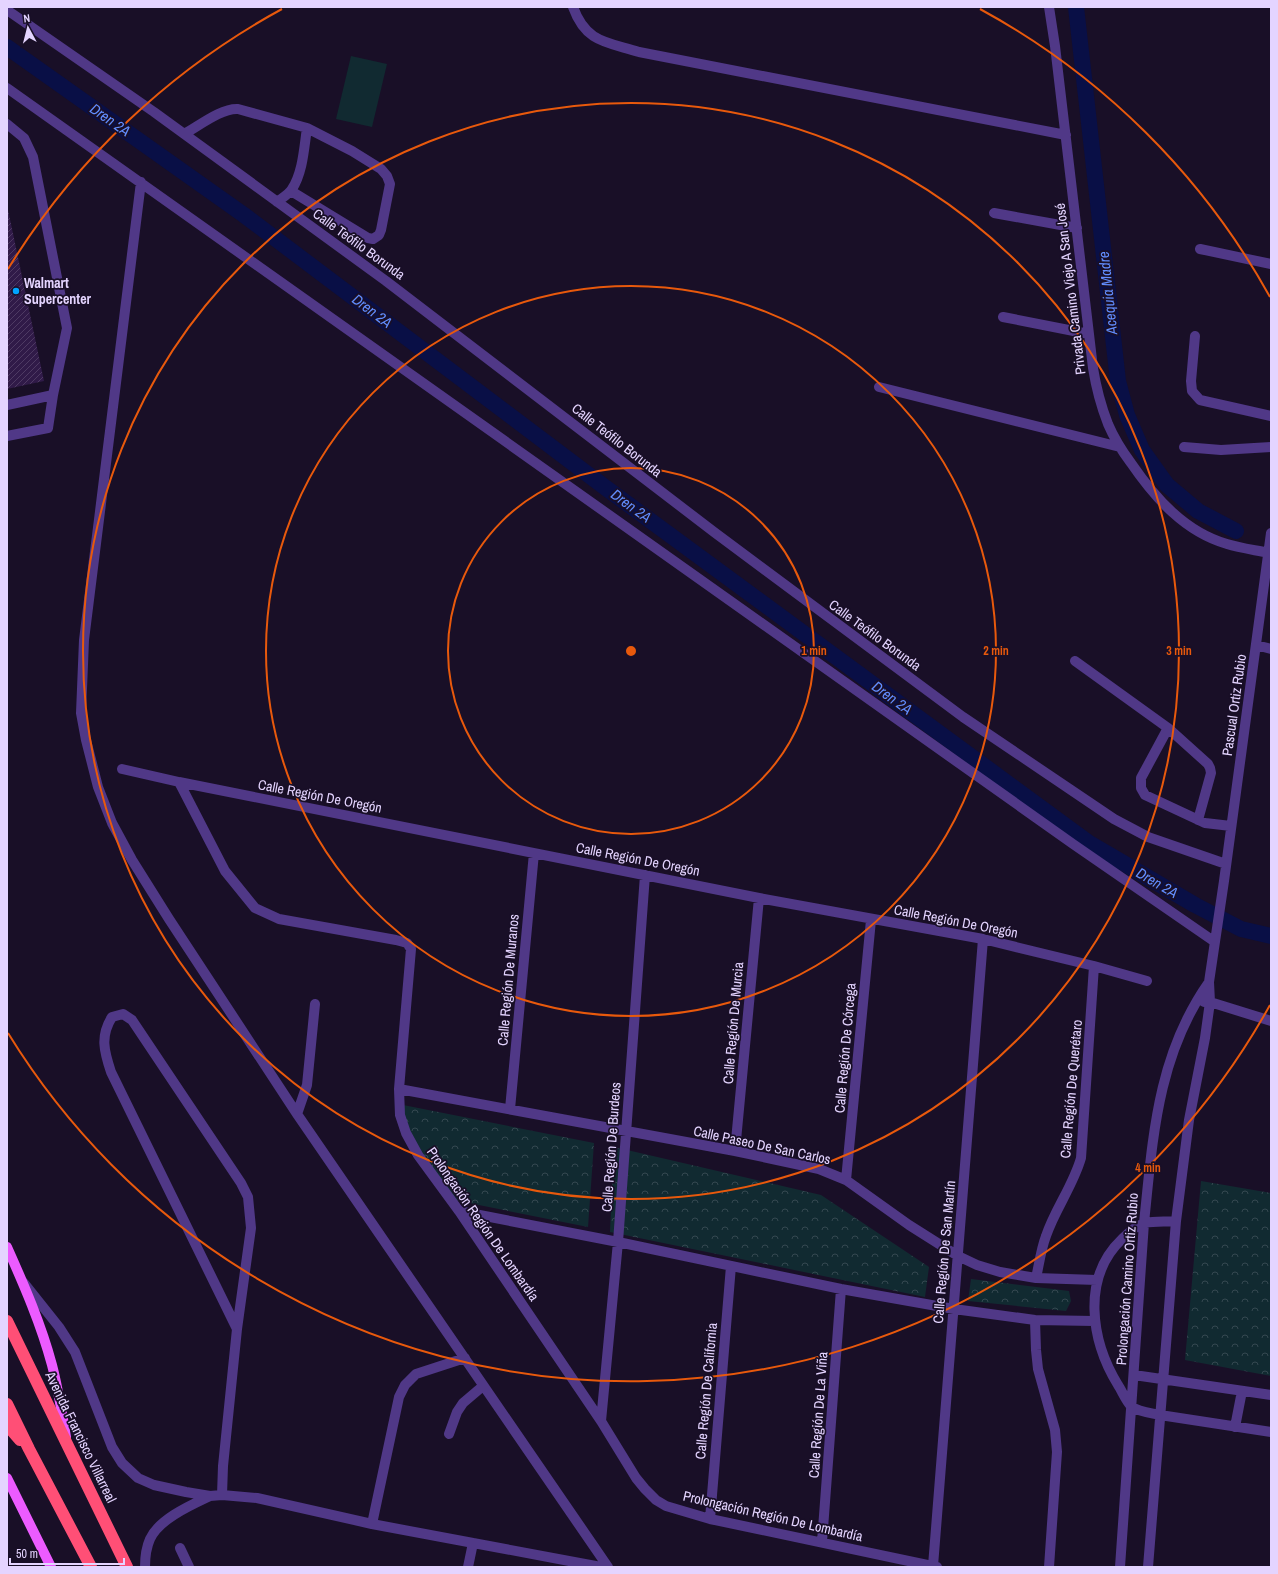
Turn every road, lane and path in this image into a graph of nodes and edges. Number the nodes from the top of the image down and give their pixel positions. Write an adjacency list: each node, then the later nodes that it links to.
1 (573, 7): 8 (street)
2 (1049, 7): 8 (street, Privada Camino Viejo A San José)
3 (7, 10): 7 (street, Calle Teófilo Borunda)
4 (7, 88): 9 (street)
5 (7, 124): 20 (street)
6 (307, 128): 7 (street); 10 (street); 10 (street)
7 (184, 134): 11 (street, Calle Teófilo Borunda)
8 (1066, 136): 13 (street, Privada Camino Viejo A San José)
9 (141, 182): 43 (street); 53 (street)
10 (291, 191): 11 (street)
11 (277, 202): 38 (street, Calle Teófilo Borunda)
12 (994, 213): 13 (street)
13 (1077, 228): 17 (street, Privada Camino Viejo A San José)
14 (1200, 249): 15 (street)
15 (1271, 264)
16 (1003, 317): 17 (street)
17 (1089, 334): 24 (street, Privada Camino Viejo A San José)
18 (1194, 336): 22 (street)
19 (879, 387): 24 (street)
20 (53, 395): 21 (street); 23 (street)
21 (7, 405)
22 (1271, 416)
23 (7, 436)
24 (1120, 447): 28 (street, Privada Camino Viejo A San José)
25 (1184, 447): 26 (street)
26 (1271, 447)
27 (1271, 533): 28 (street, Pascual Ortiz Rubio)
28 (1268, 553): 29 (street, Pascual Ortiz Rubio)
29 (1256, 645): 30 (street); 36 (street, Pascual Ortiz Rubio)
30 (1271, 649)
31 (1075, 661): 32 (street)
32 (1168, 728): 35 (street); 35 (street)
33 (122, 769): 34 (street, Calle Región De Oregón)
34 (179, 782): 37 (street, Calle Región De Oregón); 51 (street, Prolongación Región De Lombardía)
35 (1198, 820): 36 (street)
36 (1231, 826): 38 (street, Pascual Ortiz Rubio)
37 (534, 853): 39 (street, Calle Región De Oregón); 52 (street, Calle Región De Muranos)
38 (1226, 864): 43 (street, Pascual Ortiz Rubio)
39 (646, 875): 40 (street, Calle Región De Oregón); 54 (street, Calle Región De Burdeos)
40 (759, 898): 41 (street, Calle Región De Oregón); 55 (street, Calle Región De Murcia)
41 (872, 920): 42 (street, Calle Región De Oregón); 56 (street, Calle Región De Córcega)
42 (983, 940): 44 (street, Calle Región De Oregón); 62 (street, Calle Región De San Martín)
43 (1215, 942): 46 (street, Pascual Ortiz Rubio)
44 (1094, 966): 45 (street, Calle Región De Oregón); 64 (street, Calle Región De Querétaro)
45 (1147, 981)
46 (1209, 982): 47 (street, Prolongación Camino Ortiz Rubio); 48 (street)
47 (1196, 1001): 48 (street); 59 (street, Prolongación Camino Ortiz Rubio)
48 (1210, 1002): 50 (street); 58 (street)
49 (315, 1004): 53 (street)
50 (1271, 1021)
51 (399, 1089): 52 (street, Calle Paseo De San Carlos); 57 (street, Prolongación Región De Lombardía)
52 (510, 1109): 54 (street, Calle Paseo De San Carlos)
53 (297, 1114): 73 (street)
54 (626, 1131): 55 (street, Calle Paseo De San Carlos); 60 (street, Calle Región De Burdeos)
55 (735, 1151): 56 (street, Calle Paseo De San Carlos)
56 (846, 1180): 62 (street, Calle Paseo De San Carlos)
57 (459, 1211): 60 (street); 82 (street, Prolongación Región De Lombardía)
58 (1176, 1221): 59 (street); 75 (street)
59 (1144, 1223): 66 (street); 74 (street, Prolongación Camino Ortiz Rubio)
60 (618, 1242): 63 (street); 82 (street, Calle Región De Burdeos)
61 (7, 1247): 65 (main road)
62 (958, 1256): 64 (street, Calle Paseo De San Carlos); 68 (street, Calle Región De San Martín)
63 (731, 1266): 67 (street); 92 (street, Calle Región De California)
64 (1036, 1278): 66 (street, Calle Paseo De San Carlos)
65 (21, 1280): 87 (main road); 91 (street)
66 (1097, 1280): 71 (street)
67 (841, 1289): 68 (street); 94 (street, Calle Región De La Viña)
68 (954, 1309): 70 (street); 105 (street, Calle Región De San Martín)
69 (7, 1320): 87 (highway, Avenida Francisco Villarreal)
70 (1035, 1320): 71 (street); 106 (street)
71 (1094, 1321): 80 (street)
72 (237, 1329): 72 (street); 90 (street)
73 (465, 1358): 76 (street); 93 (street)
74 (1134, 1375): 75 (street); 80 (street, Prolongación Camino Ortiz Rubio)
75 (1163, 1379): 77 (street); 81 (street)
76 (483, 1386): 86 (street); 104 (street)
77 (1242, 1391): 78 (street); 84 (street)
78 (1271, 1395)
79 (7, 1404): 88 (highway)
80 (1131, 1406): 81 (street); 107 (street, Prolongación Camino Ortiz Rubio)
81 (1160, 1415): 84 (street); 108 (street)
82 (601, 1421): 92 (street, Prolongación Región De Lombardía)
83 (7, 1425): 88 (highway)
84 (1235, 1427): 85 (street)
85 (1271, 1432)
86 (449, 1434)
87 (68, 1443): 99 (highway, Avenida Francisco Villarreal)
88 (29, 1450): 98 (highway)
89 (7, 1478): 97 (main road)
90 (222, 1495): 91 (street); 93 (street)
91 (210, 1496): 100 (street)
92 (710, 1519): 94 (street, Prolongación Región De Lombardía)
93 (372, 1524): 95 (street)
94 (822, 1542): 105 (street, Prolongación Región De Lombardía)
95 (473, 1543): 102 (street); 103 (street)
96 (180, 1548): 101 (street)
97 (51, 1567)
98 (91, 1567)
99 (127, 1567)
100 (145, 1567)
101 (189, 1567)
102 (468, 1567)
103 (601, 1567)
104 (608, 1567)
105 (935, 1567)
106 (1050, 1567)
107 (1120, 1567)
108 (1148, 1567)

